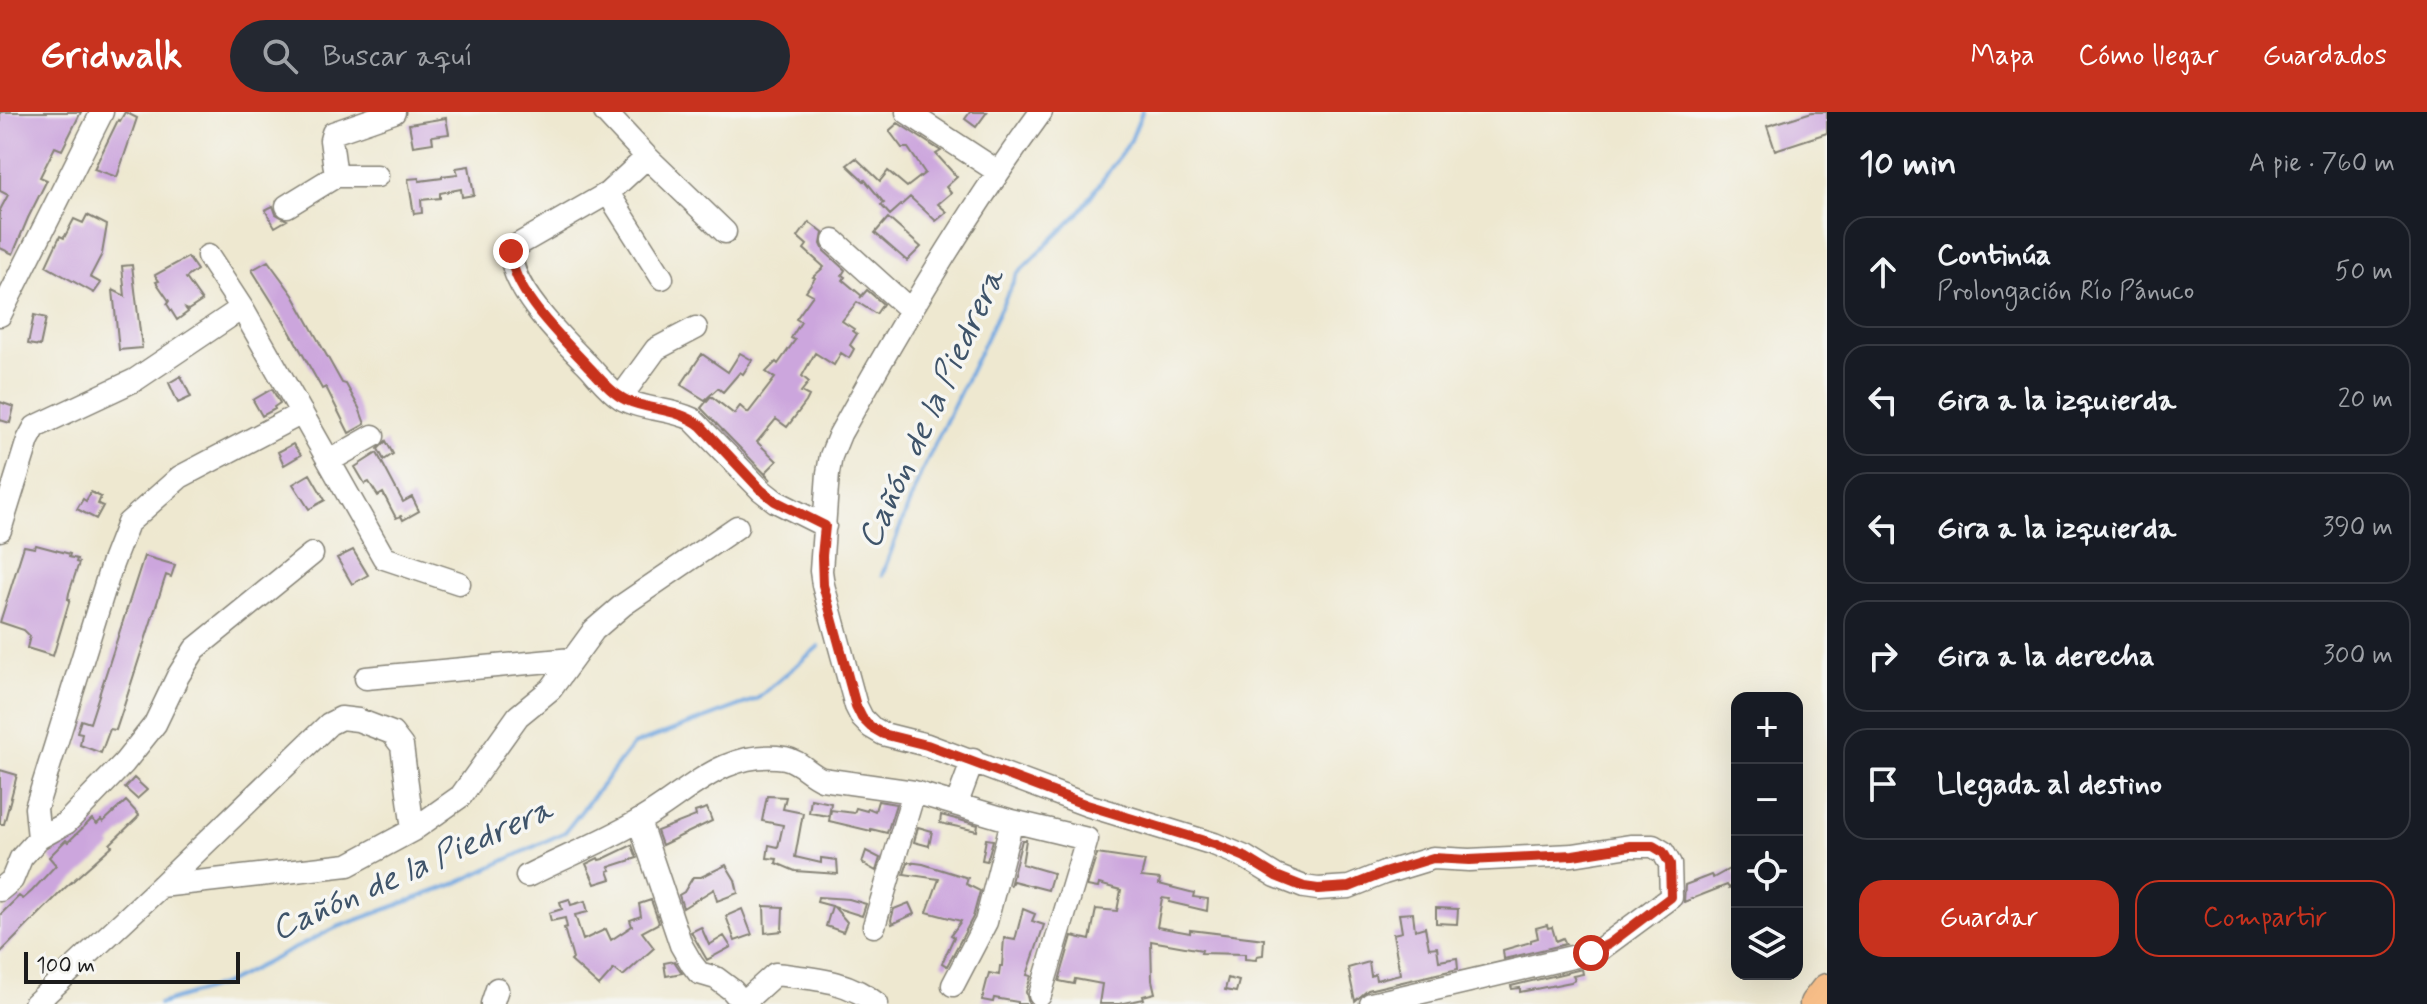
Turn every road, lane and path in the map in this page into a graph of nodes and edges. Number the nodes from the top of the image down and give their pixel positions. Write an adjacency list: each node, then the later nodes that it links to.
1 (102, 112): 18 (street)
2 (394, 112): 8 (street)
3 (605, 112): 6 (street)
4 (907, 112): 7 (street)
5 (1041, 112): 7 (street)
6 (647, 157): 10 (street); 12 (street)
7 (997, 171): 17 (street)
8 (336, 176): 9 (street); 11 (street)
9 (377, 176)
10 (608, 193): 15 (street); 20 (street)
11 (287, 206)
12 (725, 232)
13 (834, 241): 17 (street)
14 (208, 256): 16 (street)
15 (662, 278)
16 (242, 308): 21 (street); 26 (street)
17 (910, 310): 24 (street)
18 (0, 315)
19 (696, 328): 20 (street)
20 (621, 397): 24 (street)
21 (302, 413): 23 (street); 39 (street)
22 (373, 436): 23 (street)
23 (329, 461): 28 (street)
24 (825, 526): 31 (street)
25 (737, 527): 29 (street)
26 (0, 530)
27 (312, 554): 39 (street)
28 (459, 583)
29 (572, 659): 30 (street); 37 (street)
30 (366, 678)
31 (973, 760): 33 (street); 34 (street)
32 (914, 792): 33 (street); 35 (street); 44 (street)
33 (957, 803): 36 (street)
34 (1087, 805): 38 (street); 51 (street)
35 (639, 821): 41 (street); 49 (street)
36 (1012, 821): 38 (street); 45 (street)
37 (413, 830): 42 (street); 42 (street)
38 (1075, 836): 47 (street)
39 (39, 838): 40 (street)
40 (11, 860): 43 (street)
41 (527, 876)
42 (161, 886): 48 (street)
43 (0, 890)
44 (874, 926)
45 (953, 985)
46 (1827, 990): 52 (highway)
47 (1040, 995)
48 (35, 1004)
49 (743, 1004): 50 (street)
50 (877, 1004)
51 (1371, 1004)
52 (1816, 1004)

